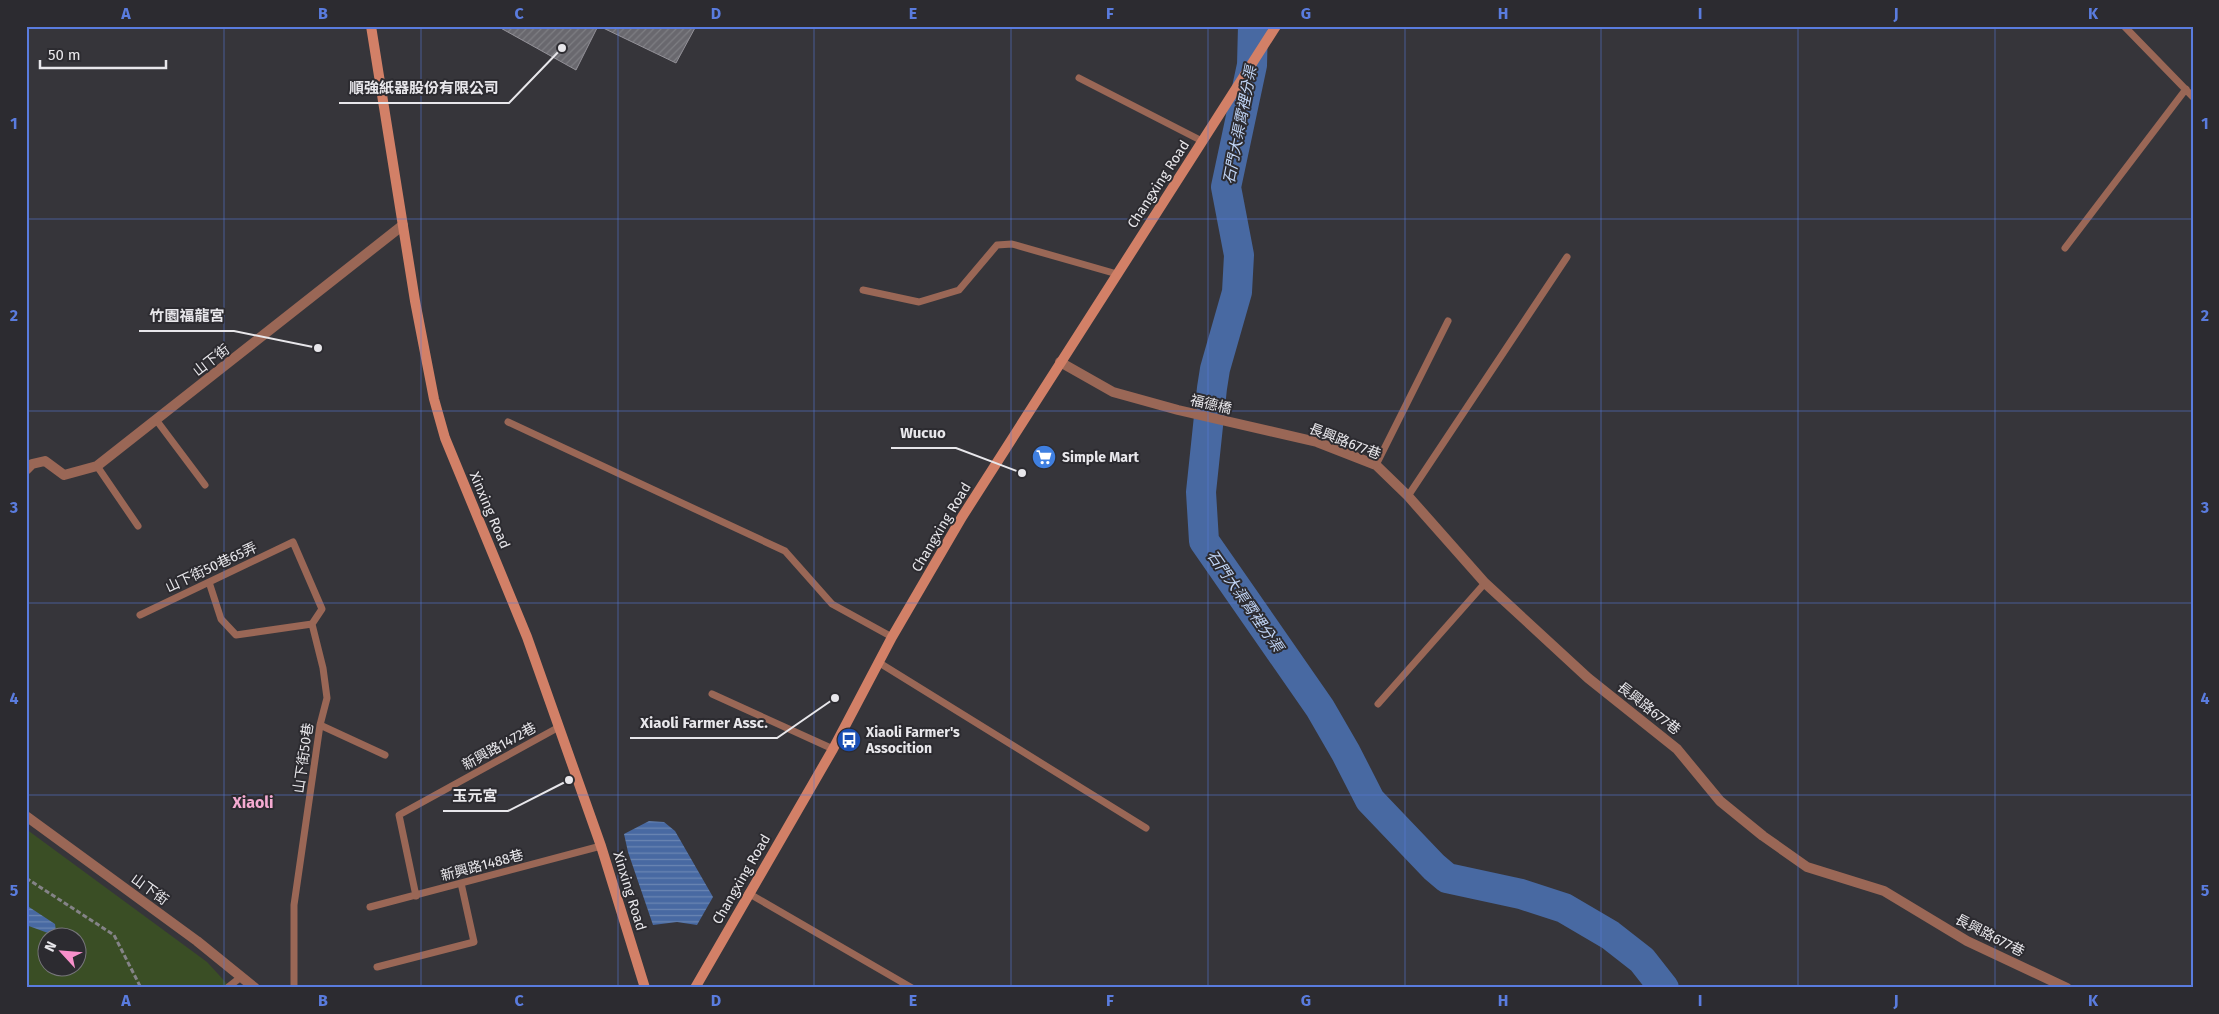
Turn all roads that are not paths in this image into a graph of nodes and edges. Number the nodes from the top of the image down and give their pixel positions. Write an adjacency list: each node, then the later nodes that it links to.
1 (371, 26): 8 (main road, Xinxing Road)
2 (1276, 26): 7 (main road, Changxing Road)
3 (2129, 28): 5 (lane)
4 (1079, 78): 7 (lane)
5 (2186, 89): 6 (lane); 9 (lane)
6 (2193, 97)
7 (1202, 141): 11 (main road, Changxing Road)
8 (403, 226): 15 (street, 山下街); 33 (main road, Xinxing Road)
9 (2065, 248)
10 (1567, 257): 22 (lane)
11 (1117, 274): 12 (lane); 14 (main road, Changxing Road)
12 (863, 290)
13 (1448, 321): 18 (lane)
14 (1060, 362): 17 (street, 福德橋); 28 (main road, Changxing Road)
15 (157, 421): 19 (street, 山下街); 21 (lane)
16 (508, 422): 28 (lane)
17 (1238, 424): 18 (street, 長興路677巷)
18 (1376, 465): 22 (street, 長興路677巷)
19 (97, 466): 20 (street, 山下街); 23 (lane)
20 (26, 470)
21 (205, 485)
22 (1408, 496): 25 (street, 長興路677巷)
23 (138, 526)
24 (209, 582): 26 (lane, 山下街50巷65弄); 27 (lane); 27 (lane, 山下街50巷65弄)
25 (1485, 583): 31 (lane); 51 (street, 長興路677巷)
26 (140, 615)
27 (312, 624): 32 (lane, 山下街50巷)
28 (892, 636): 29 (main road, Changxing Road)
29 (878, 662): 34 (main road, Changxing Road); 37 (lane)
30 (712, 694): 34 (lane)
31 (1378, 704)
32 (320, 725): 35 (lane); 47 (lane, 山下街50巷)
33 (559, 727): 38 (main road, Xinxing Road); 41 (lane, 新興路1472巷)
34 (833, 748): 40 (main road, Changxing Road)
35 (386, 755)
36 (26, 816): 44 (street, 山下街)
37 (1146, 828)
38 (601, 846): 39 (lane, 新興路1488巷); 48 (main road, Xinxing Road)
39 (461, 883): 41 (lane, 新興路1488巷); 43 (lane)
40 (748, 893): 49 (main road, Changxing Road); 50 (lane)
41 (416, 896): 42 (lane, 新興路1488巷)
42 (370, 906)
43 (376, 967)
44 (241, 977): 45 (lane); 46 (street, 山下街)
45 (228, 988)
46 (255, 988)
47 (294, 988)
48 (645, 988)
49 (694, 988)
50 (912, 988)
51 (2067, 988)

